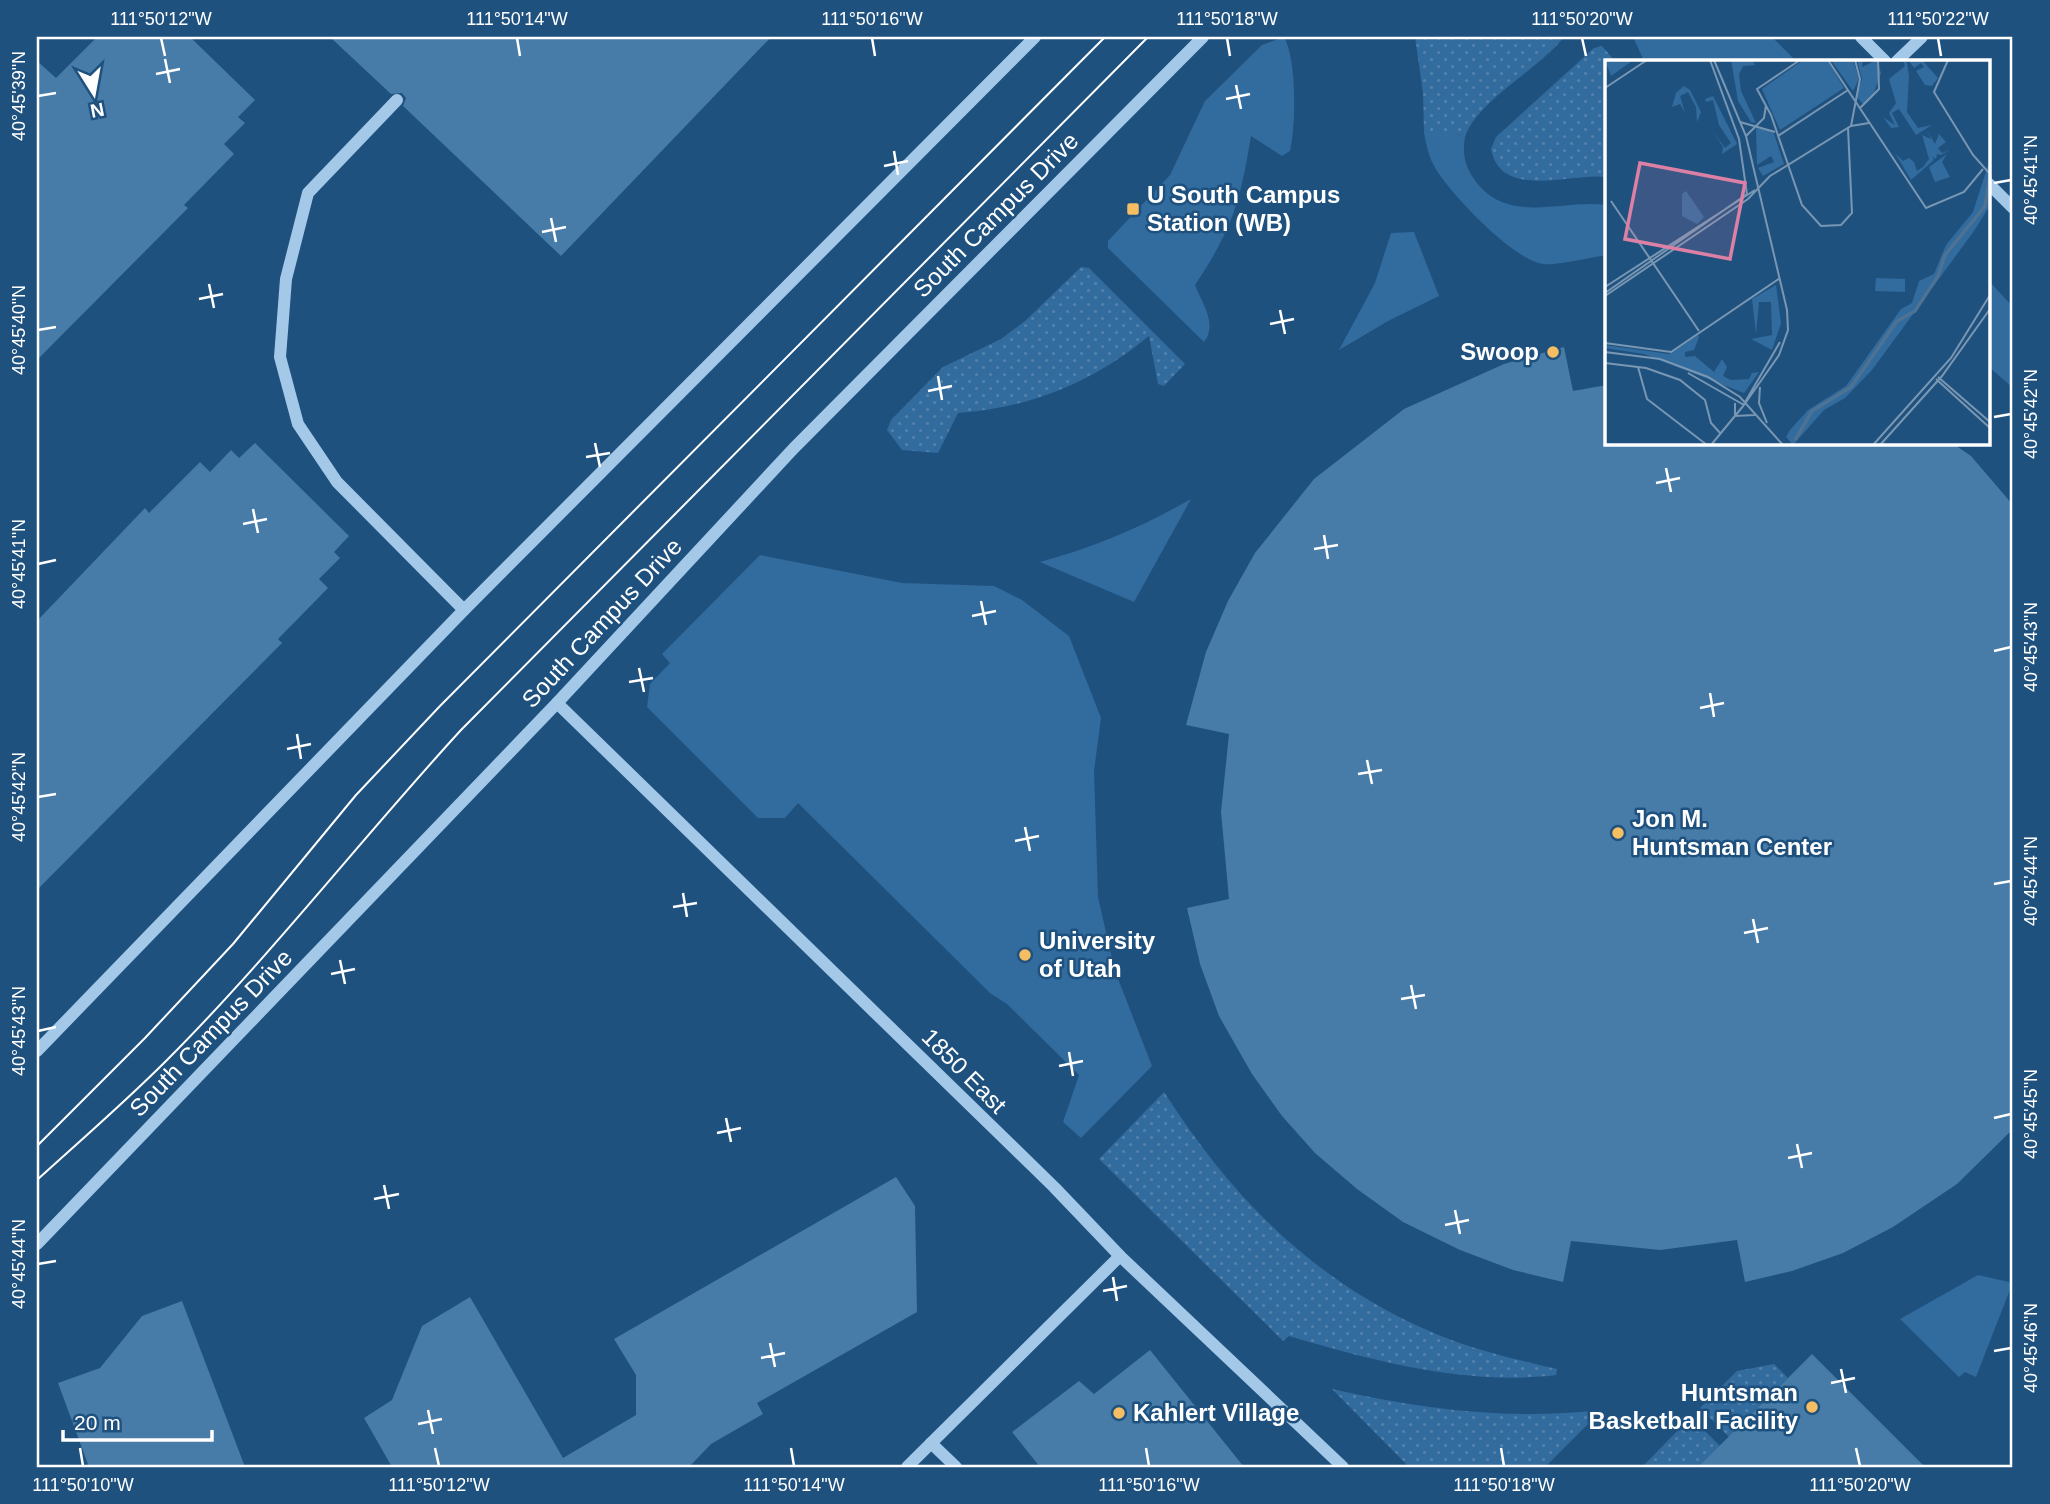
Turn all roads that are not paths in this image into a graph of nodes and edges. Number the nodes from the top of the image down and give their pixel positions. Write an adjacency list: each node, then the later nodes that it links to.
1 (1035, 37): 10 (street)
2 (1203, 37): 11 (street, South Campus Drive)
3 (1861, 37): 5 (street)
4 (1923, 37): 6 (street)
5 (1884, 60)
6 (1898, 60)
7 (397, 100): 10 (street)
8 (1990, 185): 9 (street)
9 (2013, 208)
10 (464, 610): 12 (street)
11 (557, 703): 13 (street, South Campus Drive); 14 (street, 1850 East)
12 (37, 1051)
13 (37, 1244)
14 (1120, 1256): 15 (street); 18 (street, 1850 East)
15 (931, 1443): 16 (street); 17 (street)
16 (907, 1467)
17 (956, 1467)
18 (1343, 1467)

